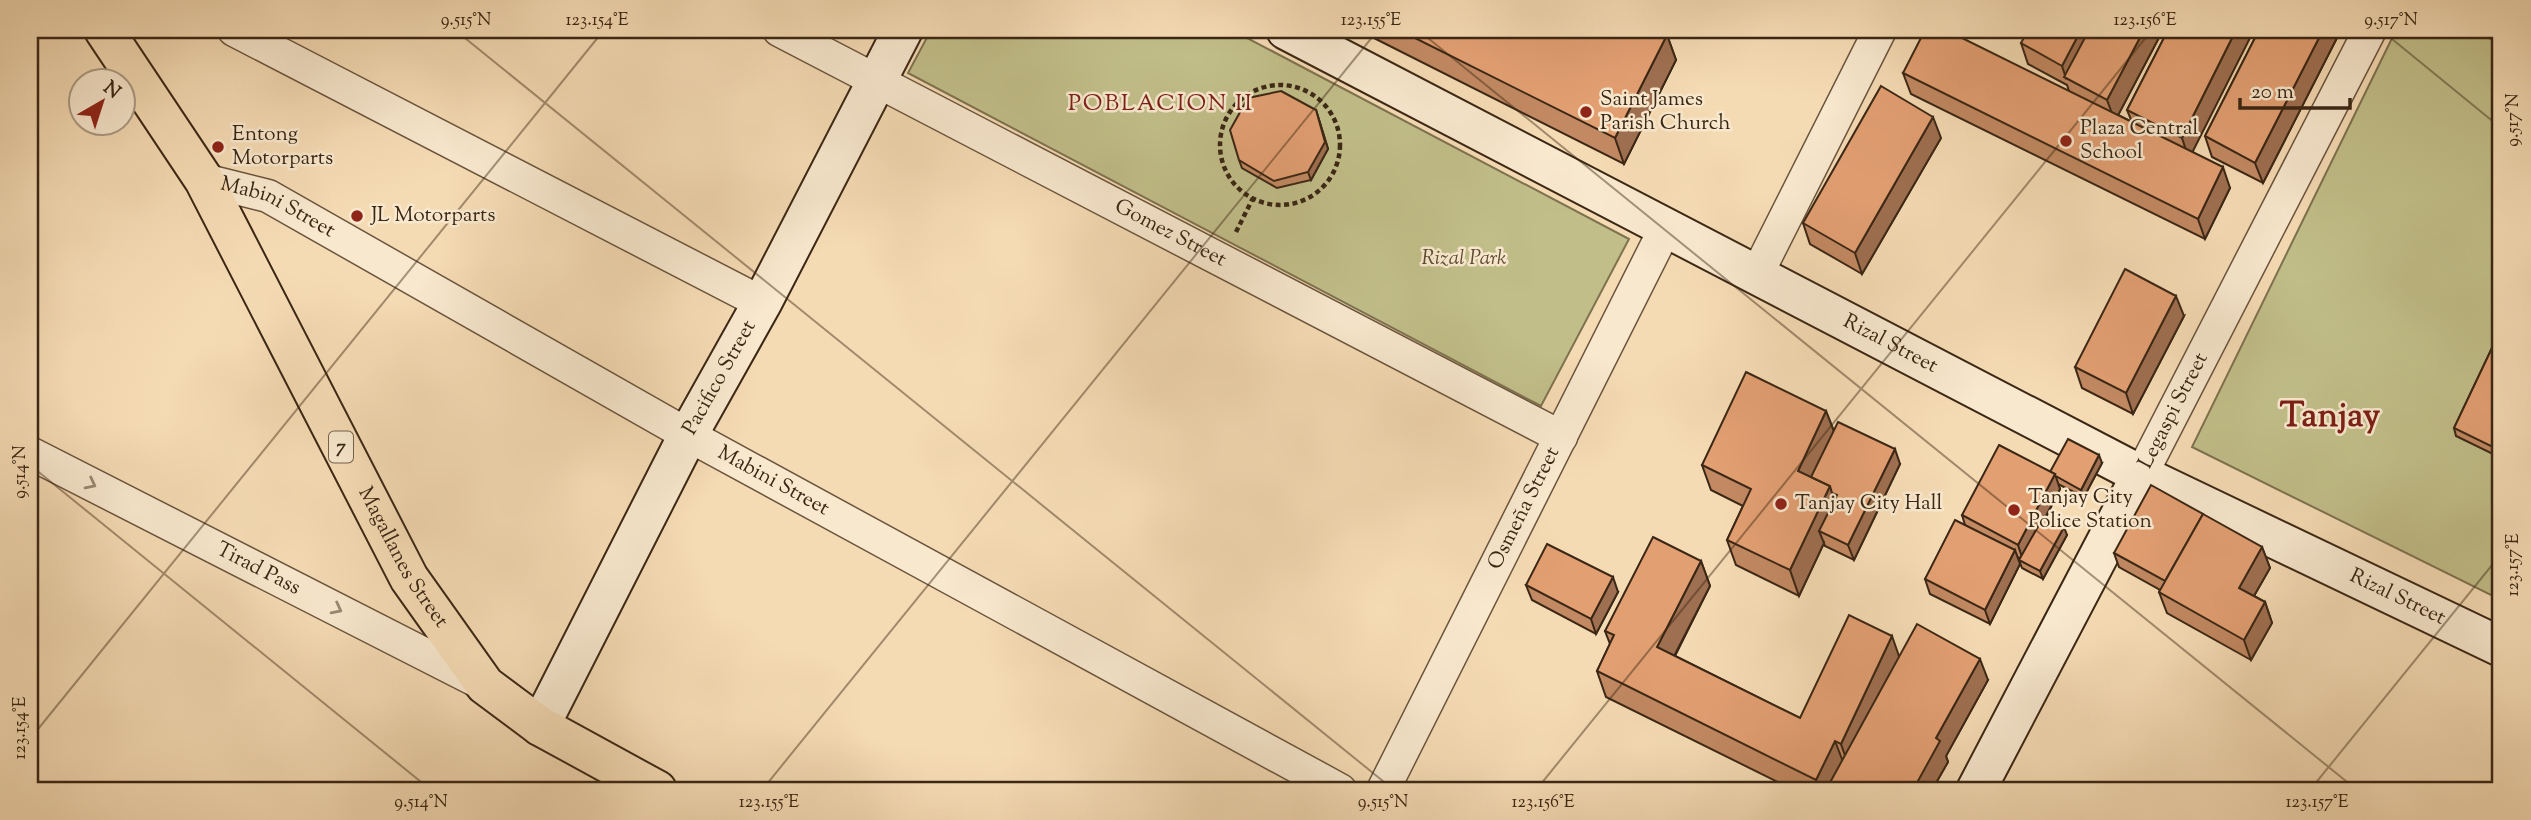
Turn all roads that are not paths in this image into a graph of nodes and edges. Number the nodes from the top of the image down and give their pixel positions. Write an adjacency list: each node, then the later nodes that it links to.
1 (104, 30): 9 (highway, Magallanes Street / 7)
2 (234, 30): 12 (street)
3 (779, 30): 8 (street, Gomez Street)
4 (903, 30): 8 (street, Pacifico Street)
5 (1286, 30): 10 (street, Rizal Street)
6 (1880, 30): 11 (street)
7 (2370, 30): 16 (street, Legaspi Street)
8 (877, 80): 12 (street, Pacifico Street); 14 (street, Gomez Street)
9 (204, 180): 13 (street, Mabini Street); 18 (highway, Magallanes Street / 7)
10 (1665, 227): 11 (street, Rizal Street); 14 (street, Osmeña Street)
11 (1757, 274): 16 (street, Rizal Street)
12 (762, 303): 13 (street, Pacifico Street)
13 (688, 435): 19 (street, Pacifico Street); 21 (street, Mabini Street)
14 (1561, 437): 22 (street, Osmeña Street)
15 (30, 453): 18 (street, Tirad Pass, one-way to 18)
16 (2141, 475): 17 (street, Rizal Street); 23 (street, Legaspi Street)
17 (2501, 647)
18 (485, 685): 19 (highway, Magallanes Street / 7)
19 (540, 726): 20 (highway, Magallanes Street / 7)
20 (657, 790)
21 (1340, 790)
22 (1383, 790)
23 (1976, 790)

